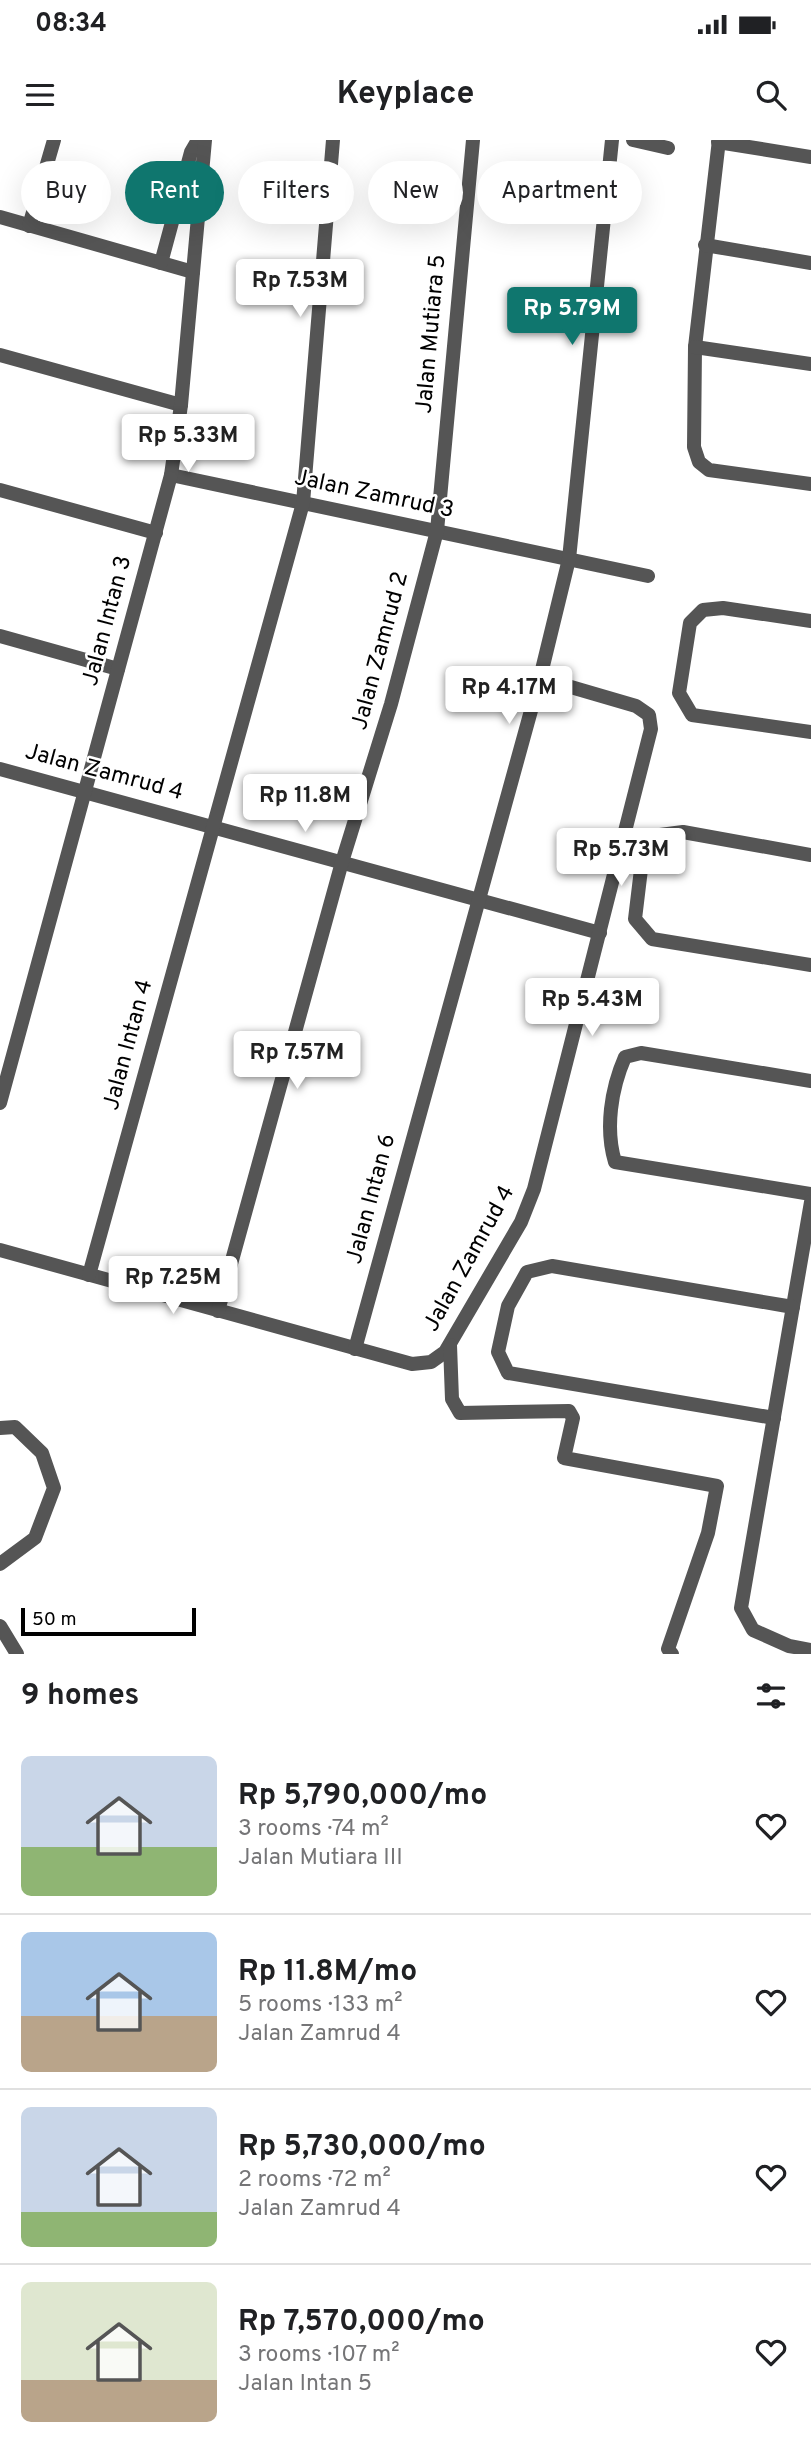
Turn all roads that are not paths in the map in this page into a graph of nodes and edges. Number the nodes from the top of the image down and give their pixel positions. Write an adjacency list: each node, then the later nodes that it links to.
1 (54, 140): 12 (street)
2 (198, 140): 14 (street)
3 (205, 140): 16 (street, Jalan Intan 3)
4 (333, 140): 24 (street, Jalan Intan 4)
5 (473, 140): 25 (street, Jalan Mutiara 5)
6 (612, 140): 27 (street)
7 (633, 140): 9 (street)
8 (718, 141): 10 (street); 13 (street)
9 (668, 148)
10 (811, 157)
11 (0, 217): 12 (street)
12 (29, 226): 14 (street)
13 (705, 245): 15 (street); 17 (street)
14 (161, 263): 16 (street)
15 (811, 263)
16 (193, 272): 20 (street, Jalan Intan 3)
17 (695, 347): 19 (street); 22 (street)
18 (0, 355): 20 (street)
19 (811, 363)
20 (181, 405): 21 (street, Jalan Intan 3)
21 (171, 475): 24 (street, Jalan Zamrud 3); 26 (street, Jalan Intan 3)
22 (811, 484)
23 (0, 490): 26 (street)
24 (303, 503): 25 (street, Jalan Zamrud 3); 36 (street, Jalan Intan 4)
25 (437, 531): 27 (street, Jalan Zamrud 3); 38 (street, Jalan Zamrud 2)
26 (156, 533): 31 (street, Jalan Intan 3)
27 (569, 559): 28 (street, Jalan Zamrud 3); 32 (street)
28 (648, 576)
29 (811, 621): 33 (street)
30 (0, 636): 31 (street)
31 (118, 669): 35 (street, Jalan Intan 3)
32 (540, 678): 39 (street); 40 (street, Jalan Zamrud 4)
33 (811, 732)
34 (0, 769): 35 (street, Jalan Zamrud 4)
35 (86, 792): 36 (street, Jalan Zamrud 4); 43 (street, Jalan Intan 3)
36 (213, 827): 38 (street, Jalan Zamrud 4); 47 (street, Jalan Intan 4)
37 (811, 855): 41 (street)
38 (342, 862): 39 (street, Jalan Zamrud 4); 49 (street, Jalan Zamrud 2)
39 (479, 900): 40 (street, Jalan Zamrud 4); 51 (street, Jalan Intan 6)
40 (600, 933): 50 (street, Jalan Zamrud 4)
41 (811, 965)
42 (811, 1081): 44 (street)
43 (0, 1103)
44 (811, 1194)
45 (811, 1202): 48 (street)
46 (0, 1250): 47 (street, Jalan Zamrud 4)
47 (89, 1275): 49 (street, Jalan Zamrud 4)
48 (793, 1307): 52 (street); 52 (street)
49 (218, 1311): 51 (street, Jalan Zamrud 4)
50 (450, 1345): 51 (street, Jalan Zamrud 4); 58 (street)
51 (355, 1349)
52 (774, 1418): 56 (street)
53 (0, 1427): 54 (street)
54 (0, 1564)
55 (0, 1626): 57 (street)
56 (811, 1650)
57 (17, 1654)
58 (672, 1654)

